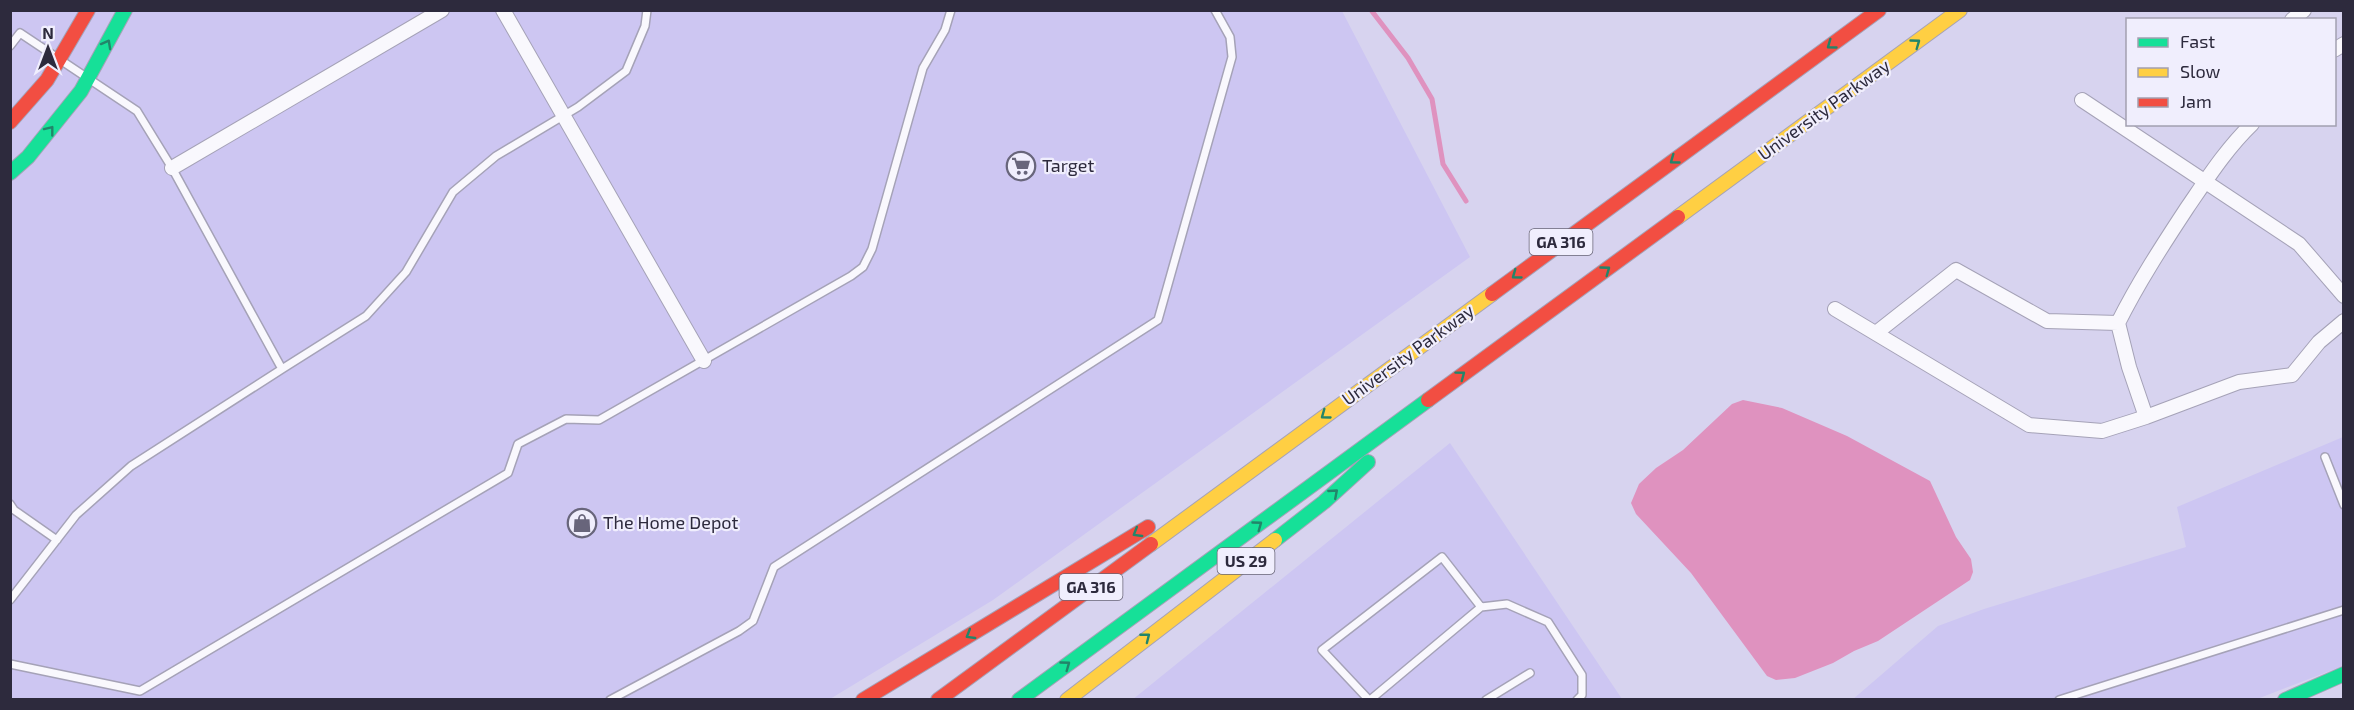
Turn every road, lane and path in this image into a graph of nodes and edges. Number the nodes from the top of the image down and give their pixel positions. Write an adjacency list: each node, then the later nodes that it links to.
1 (88, 10): 11 (main road)
2 (125, 10): 12 (main road, one-way to 2)
3 (442, 10): 17 (street)
4 (503, 10): 14 (street)
5 (647, 10): 14 (lane)
6 (951, 10): 25 (lane)
7 (1215, 10): 40 (lane)
8 (1879, 10): 30 (main road, University Parkway / GA 316, one-way to 30)
9 (1960, 10): 27 (main road, University Parkway / GA 316, one-way to 9)
10 (10, 46): 11 (lane)
11 (61, 59): 12 (lane); 15 (main road)
12 (89, 78): 17 (lane); 18 (main road, one-way to 12)
13 (2082, 100): 19 (street)
14 (565, 115): 25 (street); 26 (lane)
15 (10, 122)
16 (2250, 126): 19 (street)
17 (172, 168): 26 (lane)
18 (10, 173)
19 (2205, 182): 20 (street); 23 (street)
20 (2343, 296)
21 (1835, 309): 24 (street)
22 (2343, 321): 28 (street)
23 (2118, 323): 24 (street); 28 (street)
24 (1876, 333): 28 (street)
25 (704, 361): 37 (lane)
26 (282, 369): 33 (lane)
27 (1414, 411): 43 (main road, University Parkway / GA 316, one-way to 27); 44 (main road, US 29, one-way to 27)
28 (2146, 417)
29 (2325, 457): 32 (lane)
30 (1244, 475): 41 (main road, one-way to 41); 42 (main road, University Parkway / GA 316)
31 (10, 504): 33 (lane)
32 (2343, 505)
33 (57, 540): 34 (lane)
34 (10, 600)
35 (1481, 607): 45 (lane); 45 (lane); 47 (lane)
36 (2343, 610): 48 (lane)
37 (10, 664)
38 (1530, 673): 46 (lane)
39 (2343, 674): 49 (main road)
40 (610, 699)
41 (863, 699)
42 (938, 699)
43 (1019, 699)
44 (1067, 699)
45 (1370, 699)
46 (1486, 699)
47 (1577, 699)
48 (2060, 699)
49 (2285, 699)

